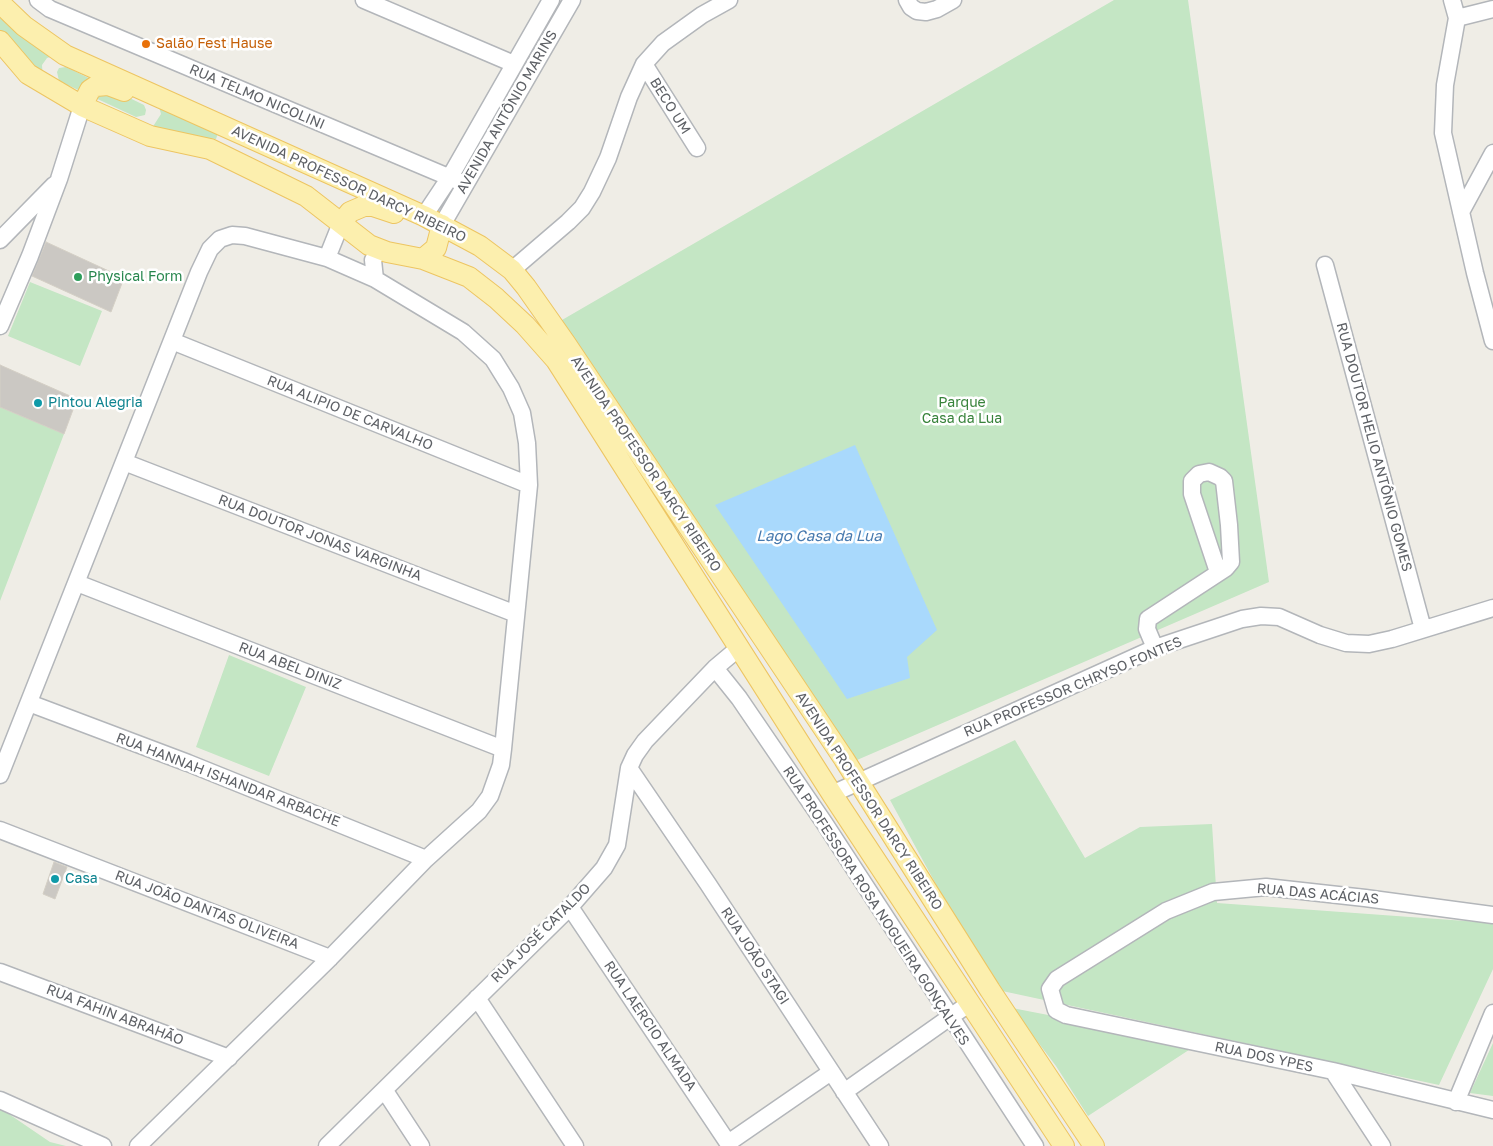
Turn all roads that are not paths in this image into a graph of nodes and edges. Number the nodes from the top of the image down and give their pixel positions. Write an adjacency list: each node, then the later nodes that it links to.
1 (38, 0): 20 (street, RUA TELMO NICOLINI)
2 (364, 0): 13 (street)
3 (550, 0): 13 (street, AVENIDA ANTÔNIO MARINS)
4 (572, 0): 20 (street, AVENIDA ANTÔNIO MARINS)
5 (729, 0): 14 (street)
6 (907, 0): 7 (street)
7 (953, 0)
8 (1452, 0): 11 (street)
9 (0, 3): 15 (main road, AVENIDA PROFESSOR DARCY RIBEIRO)
10 (1493, 9): 11 (street)
11 (1457, 18): 21 (street)
12 (0, 41): 16 (main road, AVENIDA PROFESSOR DARCY RIBEIRO)
13 (514, 64): 20 (street, AVENIDA ANTÔNIO MARINS)
14 (644, 64): 17 (street, BECO UM); 30 (street)
15 (167, 99): 16 (main road); 22 (main road, AVENIDA PROFESSOR DARCY RIBEIRO)
16 (82, 106): 19 (street); 23 (main road, AVENIDA PROFESSOR DARCY RIBEIRO)
17 (696, 148)
18 (1493, 153): 21 (street)
19 (59, 179): 25 (street); 33 (street)
20 (458, 180): 22 (street, AVENIDA ANTÔNIO MARINS); 24 (street, AVENIDA ANTÔNIO MARINS)
21 (1461, 212): 35 (street)
22 (418, 214): 23 (main road); 24 (main road, AVENIDA PROFESSOR DARCY RIBEIRO)
23 (341, 223): 26 (main road, AVENIDA PROFESSOR DARCY RIBEIRO); 27 (street)
24 (442, 225): 28 (main road); 30 (main road, AVENIDA PROFESSOR DARCY RIBEIRO)
25 (0, 240)
26 (379, 249): 28 (main road, AVENIDA PROFESSOR DARCY RIBEIRO); 32 (street)
27 (327, 258): 32 (street); 34 (street)
28 (423, 259): 31 (main road, AVENIDA PROFESSOR DARCY RIBEIRO)
29 (1325, 265): 42 (street, RUA DOUTOR HELIO ANTÔNIO GOMES)
30 (512, 270): 31 (main road); 50 (main road, AVENIDA PROFESSOR DARCY RIBEIRO)
31 (469, 277): 43 (main road, AVENIDA PROFESSOR DARCY RIBEIRO)
32 (375, 279): 37 (street)
33 (0, 326)
34 (172, 341): 36 (street); 37 (street, RUA ALIPIO DE CARVALHO)
35 (1493, 341)
36 (124, 462): 39 (street); 41 (street, RUA DOUTOR JONAS VARGINHA)
37 (529, 485): 41 (street)
38 (1218, 572): 38 (street); 44 (street)
39 (77, 583): 46 (street); 47 (street, RUA ABEL DINIZ)
40 (1493, 608): 42 (street, RUA PROFESSOR CHRYSO FONTES)
41 (516, 614): 47 (street)
42 (1423, 629): 44 (street, RUA PROFESSOR CHRYSO FONTES)
43 (740, 647): 45 (street, RUA JOSÉ CATALDO); 51 (main road, AVENIDA PROFESSOR DARCY RIBEIRO)
44 (1155, 648): 50 (street, RUA PROFESSOR CHRYSO FONTES)
45 (714, 668): 48 (street, RUA JOSÉ CATALDO); 62 (street, RUA PROFESSORA ROSA NOGUEIRA GONÇALVES)
46 (29, 703): 49 (street); 53 (street, RUA HANNAH ISHANDAR ARBACHE)
47 (503, 749): 53 (street)
48 (628, 768): 54 (street, RUA JOSÉ CATALDO); 64 (street, RUA JOÃO STAGI)
49 (0, 775)
50 (856, 781): 51 (street, RUA PROFESSOR CHRYSO FONTES); 80 (main road, AVENIDA PROFESSOR DARCY RIBEIRO)
51 (832, 794): 60 (main road, AVENIDA PROFESSOR DARCY RIBEIRO)
52 (0, 830): 56 (street, RUA JOÃO DANTAS OLIVEIRA)
53 (426, 859): 56 (street)
54 (570, 907): 59 (street, RUA JOSÉ CATALDO); 71 (street, RUA LAERCIO ALMADA)
55 (1493, 915): 58 (street, RUA DAS ACÁCIAS)
56 (330, 958): 63 (street)
57 (0, 972): 63 (street, RUA FAHIN ABRAHÃO)
58 (1050, 989): 65 (street, RUA DOS YPES)
59 (477, 998): 66 (street, RUA JOSÉ CATALDO); 76 (street)
60 (970, 1003): 62 (street); 79 (main road, AVENIDA PROFESSOR DARCY RIBEIRO)
61 (1493, 1013): 69 (street)
62 (949, 1018): 67 (street); 78 (street, RUA PROFESSORA ROSA NOGUEIRA GONÇALVES)
63 (229, 1058): 73 (street)
64 (831, 1072): 67 (street, RUA JOÃO STAGI); 71 (street)
65 (1333, 1072): 69 (street, RUA DOS YPES); 81 (street)
66 (385, 1091): 74 (street, RUA JOSÉ CATALDO); 75 (street)
67 (844, 1092): 77 (street, RUA JOÃO STAGI)
68 (0, 1100): 72 (street)
69 (1456, 1102): 70 (street, RUA DOS YPES)
70 (1493, 1110)
71 (729, 1144)
72 (103, 1146)
73 (138, 1146)
74 (328, 1146)
75 (421, 1146)
76 (575, 1146)
77 (880, 1146)
78 (1035, 1146)
79 (1064, 1146)
80 (1094, 1146)
81 (1382, 1146)

